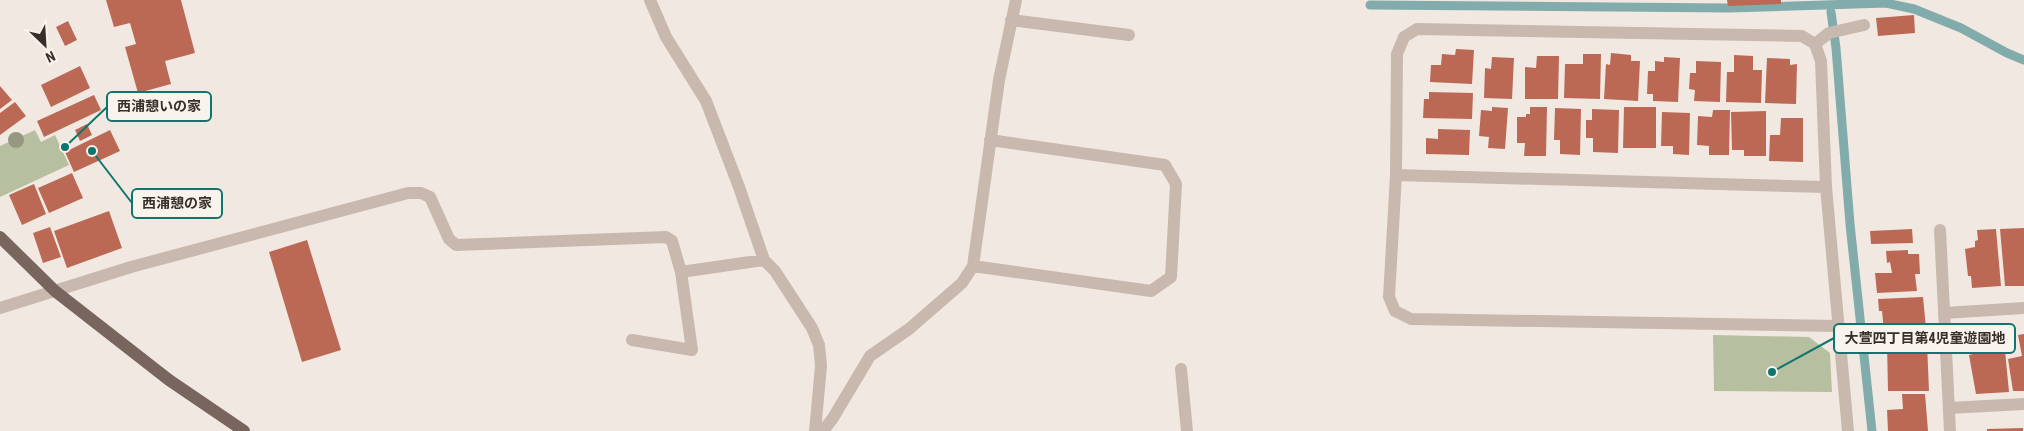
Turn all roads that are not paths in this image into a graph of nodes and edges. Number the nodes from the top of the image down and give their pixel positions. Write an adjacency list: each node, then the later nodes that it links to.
1 (650, 0): 12 (street)
2 (1016, 0): 3 (street)
3 (1011, 20): 5 (street); 7 (street)
4 (1864, 25): 6 (street)
5 (1129, 35)
6 (1815, 44): 8 (street); 9 (street)
7 (990, 140): 13 (street); 13 (street)
8 (1396, 175): 9 (street); 19 (street)
9 (1826, 187): 19 (street)
10 (1940, 230): 18 (street)
11 (0, 238): 15 (main road)
12 (764, 260): 14 (street); 25 (street)
13 (973, 266): 26 (street)
14 (681, 272): 15 (street); 20 (street)
15 (55, 290): 16 (street); 24 (main road)
16 (0, 308)
17 (2024, 308): 18 (street)
18 (1944, 313): 23 (street)
19 (1838, 326): 28 (street)
20 (632, 340)
21 (1181, 369): 27 (street)
22 (2024, 404): 23 (street)
23 (1949, 408): 29 (street)
24 (244, 431)
25 (815, 431)
26 (823, 431)
27 (1187, 431)
28 (1848, 431)
29 (1950, 431)

